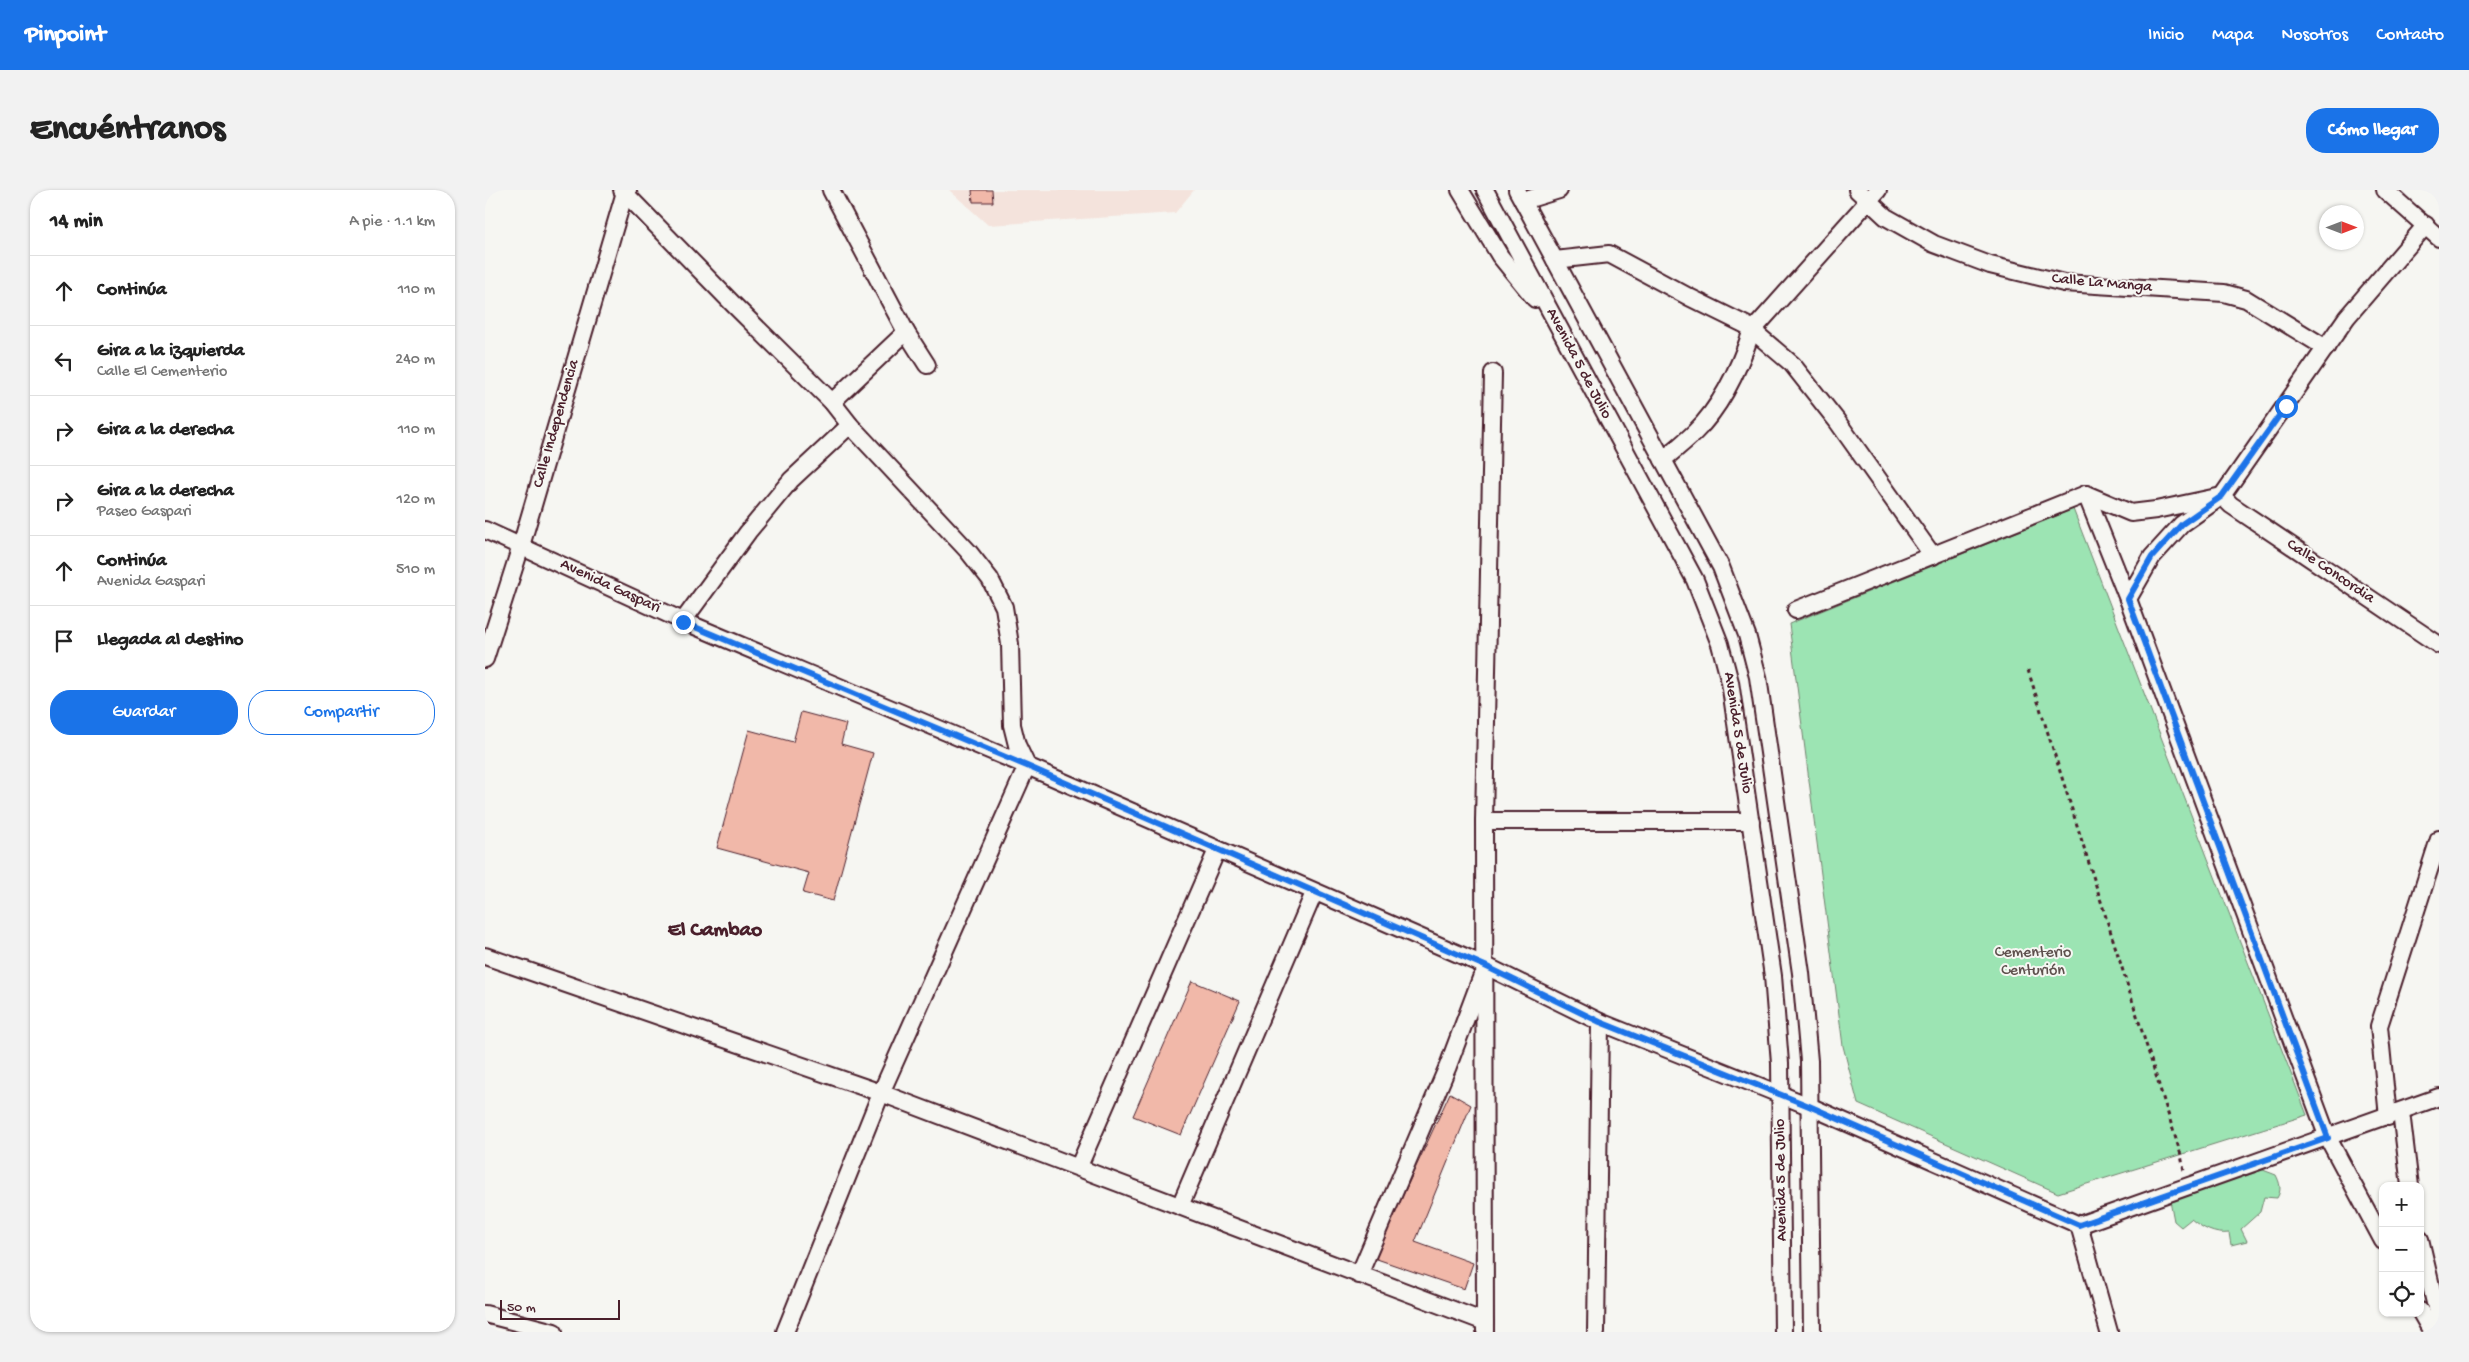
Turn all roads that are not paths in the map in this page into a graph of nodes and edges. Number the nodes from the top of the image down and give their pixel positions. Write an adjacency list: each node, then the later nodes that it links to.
1 (831, 190): 14 (street)
2 (1460, 190): 12 (street)
3 (1485, 190): 12 (street, Avenida 5 de Julio)
4 (1559, 190): 8 (street)
5 (2385, 190): 9 (street)
6 (625, 191): 18 (street); 24 (street, Calle Independencia)
7 (1868, 193): 13 (street); 15 (street, Calle La Manga)
8 (1520, 196): 11 (street, Avenida 5 de Julio)
9 (2426, 225): 10 (street); 15 (street)
10 (2439, 238)
11 (1555, 260): 13 (street); 20 (street, Avenida 5 de Julio)
12 (1559, 327): 33 (street, Avenida 5 de Julio)
13 (1753, 329): 20 (street); 25 (street)
14 (906, 332): 16 (street); 18 (street)
15 (2326, 348): 22 (street)
16 (927, 365)
17 (1493, 374): 32 (street)
18 (832, 402): 19 (street)
19 (849, 425): 28 (street); 31 (street)
20 (1663, 460): 43 (street, Avenida 5 de Julio)
21 (2086, 494): 22 (street); 25 (street); 26 (street)
22 (2222, 496): 26 (street); 29 (street, Calle Concordia)
23 (485, 530): 24 (street, Avenida Gaspari)
24 (521, 546): 28 (street, Avenida Gaspari); 30 (street, Calle Independencia)
25 (1933, 556): 27 (street)
26 (2128, 599): 45 (street)
27 (1796, 610)
28 (683, 622): 31 (street, Avenida Gaspari)
29 (2439, 645)
30 (485, 659)
31 (1027, 766): 35 (street, Avenida Gaspari); 40 (street)
32 (1484, 821): 33 (street); 38 (street)
33 (1751, 822): 41 (street, Avenida 5 de Julio)
34 (2439, 839): 44 (street)
35 (1217, 850): 36 (street, Avenida Gaspari); 46 (street)
36 (1315, 893): 38 (street, Avenida Gaspari); 48 (street)
37 (485, 956): 40 (street)
38 (1485, 966): 39 (street, Avenida Gaspari); 52 (street); 56 (street)
39 (1600, 1022): 41 (street, Avenida Gaspari); 59 (street)
40 (881, 1093): 46 (street); 58 (street)
41 (1781, 1096): 43 (street, Avenida Gaspari); 60 (street, Avenida 5 de Julio)
42 (2439, 1097): 44 (street)
43 (1809, 1106): 49 (street, Avenida Gaspari); 61 (street, Avenida 5 de Julio)
44 (2394, 1115): 45 (street); 47 (street)
45 (2328, 1138): 49 (street); 50 (street)
46 (1079, 1166): 48 (street)
47 (2409, 1182)
48 (1180, 1206): 52 (street)
49 (2079, 1225): 62 (street)
50 (2379, 1234)
51 (2424, 1256): 55 (street)
52 (1359, 1275): 56 (street)
53 (485, 1314): 57 (street)
54 (2423, 1317): 63 (street)
55 (2439, 1320)
56 (1485, 1327)
57 (554, 1332)
58 (785, 1332)
59 (1596, 1332)
60 (1783, 1332)
61 (1812, 1332)
62 (2109, 1332)
63 (2432, 1332)

